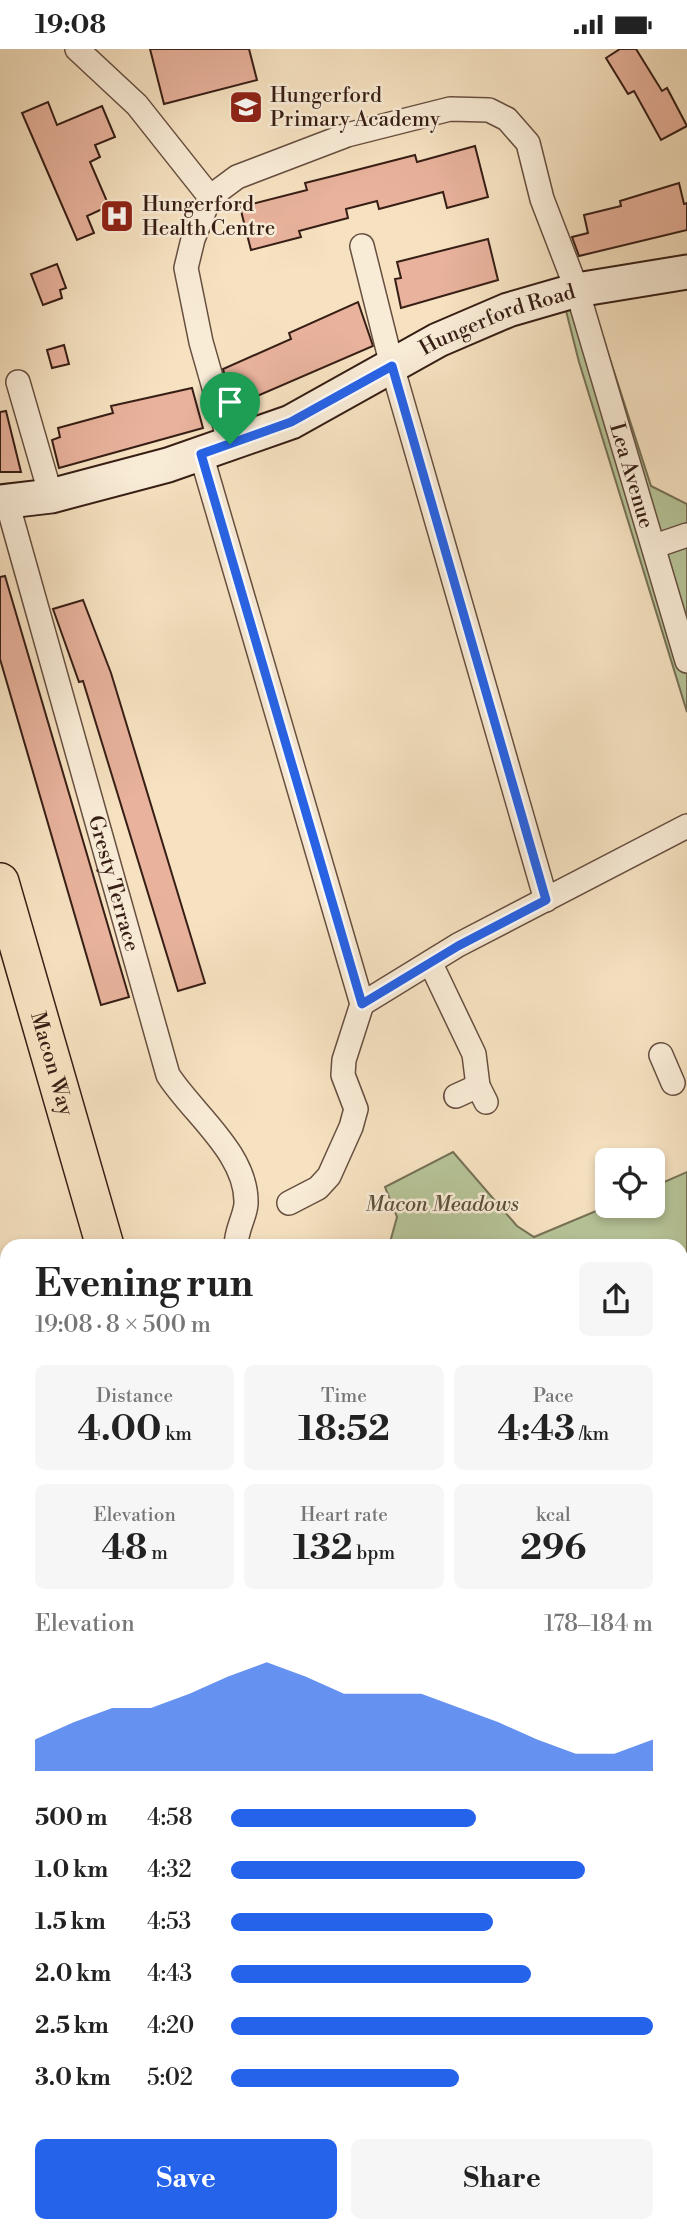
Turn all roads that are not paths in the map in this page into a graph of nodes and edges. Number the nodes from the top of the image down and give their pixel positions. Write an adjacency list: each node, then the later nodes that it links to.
1 (77, 49): 2 (street)
2 (210, 197): 5 (street, Lea Avenue); 8 (street)
3 (362, 246): 6 (street)
4 (687, 272): 5 (street, Hungerford Road)
5 (578, 290): 6 (street, Hungerford Road); 12 (street, Lea Avenue)
6 (392, 366): 8 (street, Hungerford Road); 16 (street)
7 (18, 382): 9 (street)
8 (215, 449): 9 (street, Hungerford Road); 18 (street)
9 (51, 496): 10 (street, Hungerford Road)
10 (4, 502): 22 (street, Gresty Terrace)
11 (687, 535): 12 (street)
12 (654, 546): 13 (street, Lea Avenue)
13 (687, 661)
14 (687, 826): 16 (street)
15 (0, 882): 21 (main road, Macon Way)
16 (546, 900): 17 (street)
17 (431, 964): 18 (street); 19 (street)
18 (362, 1004): 20 (street)
19 (456, 1095)
20 (289, 1203)
21 (103, 1239)
22 (236, 1239)

